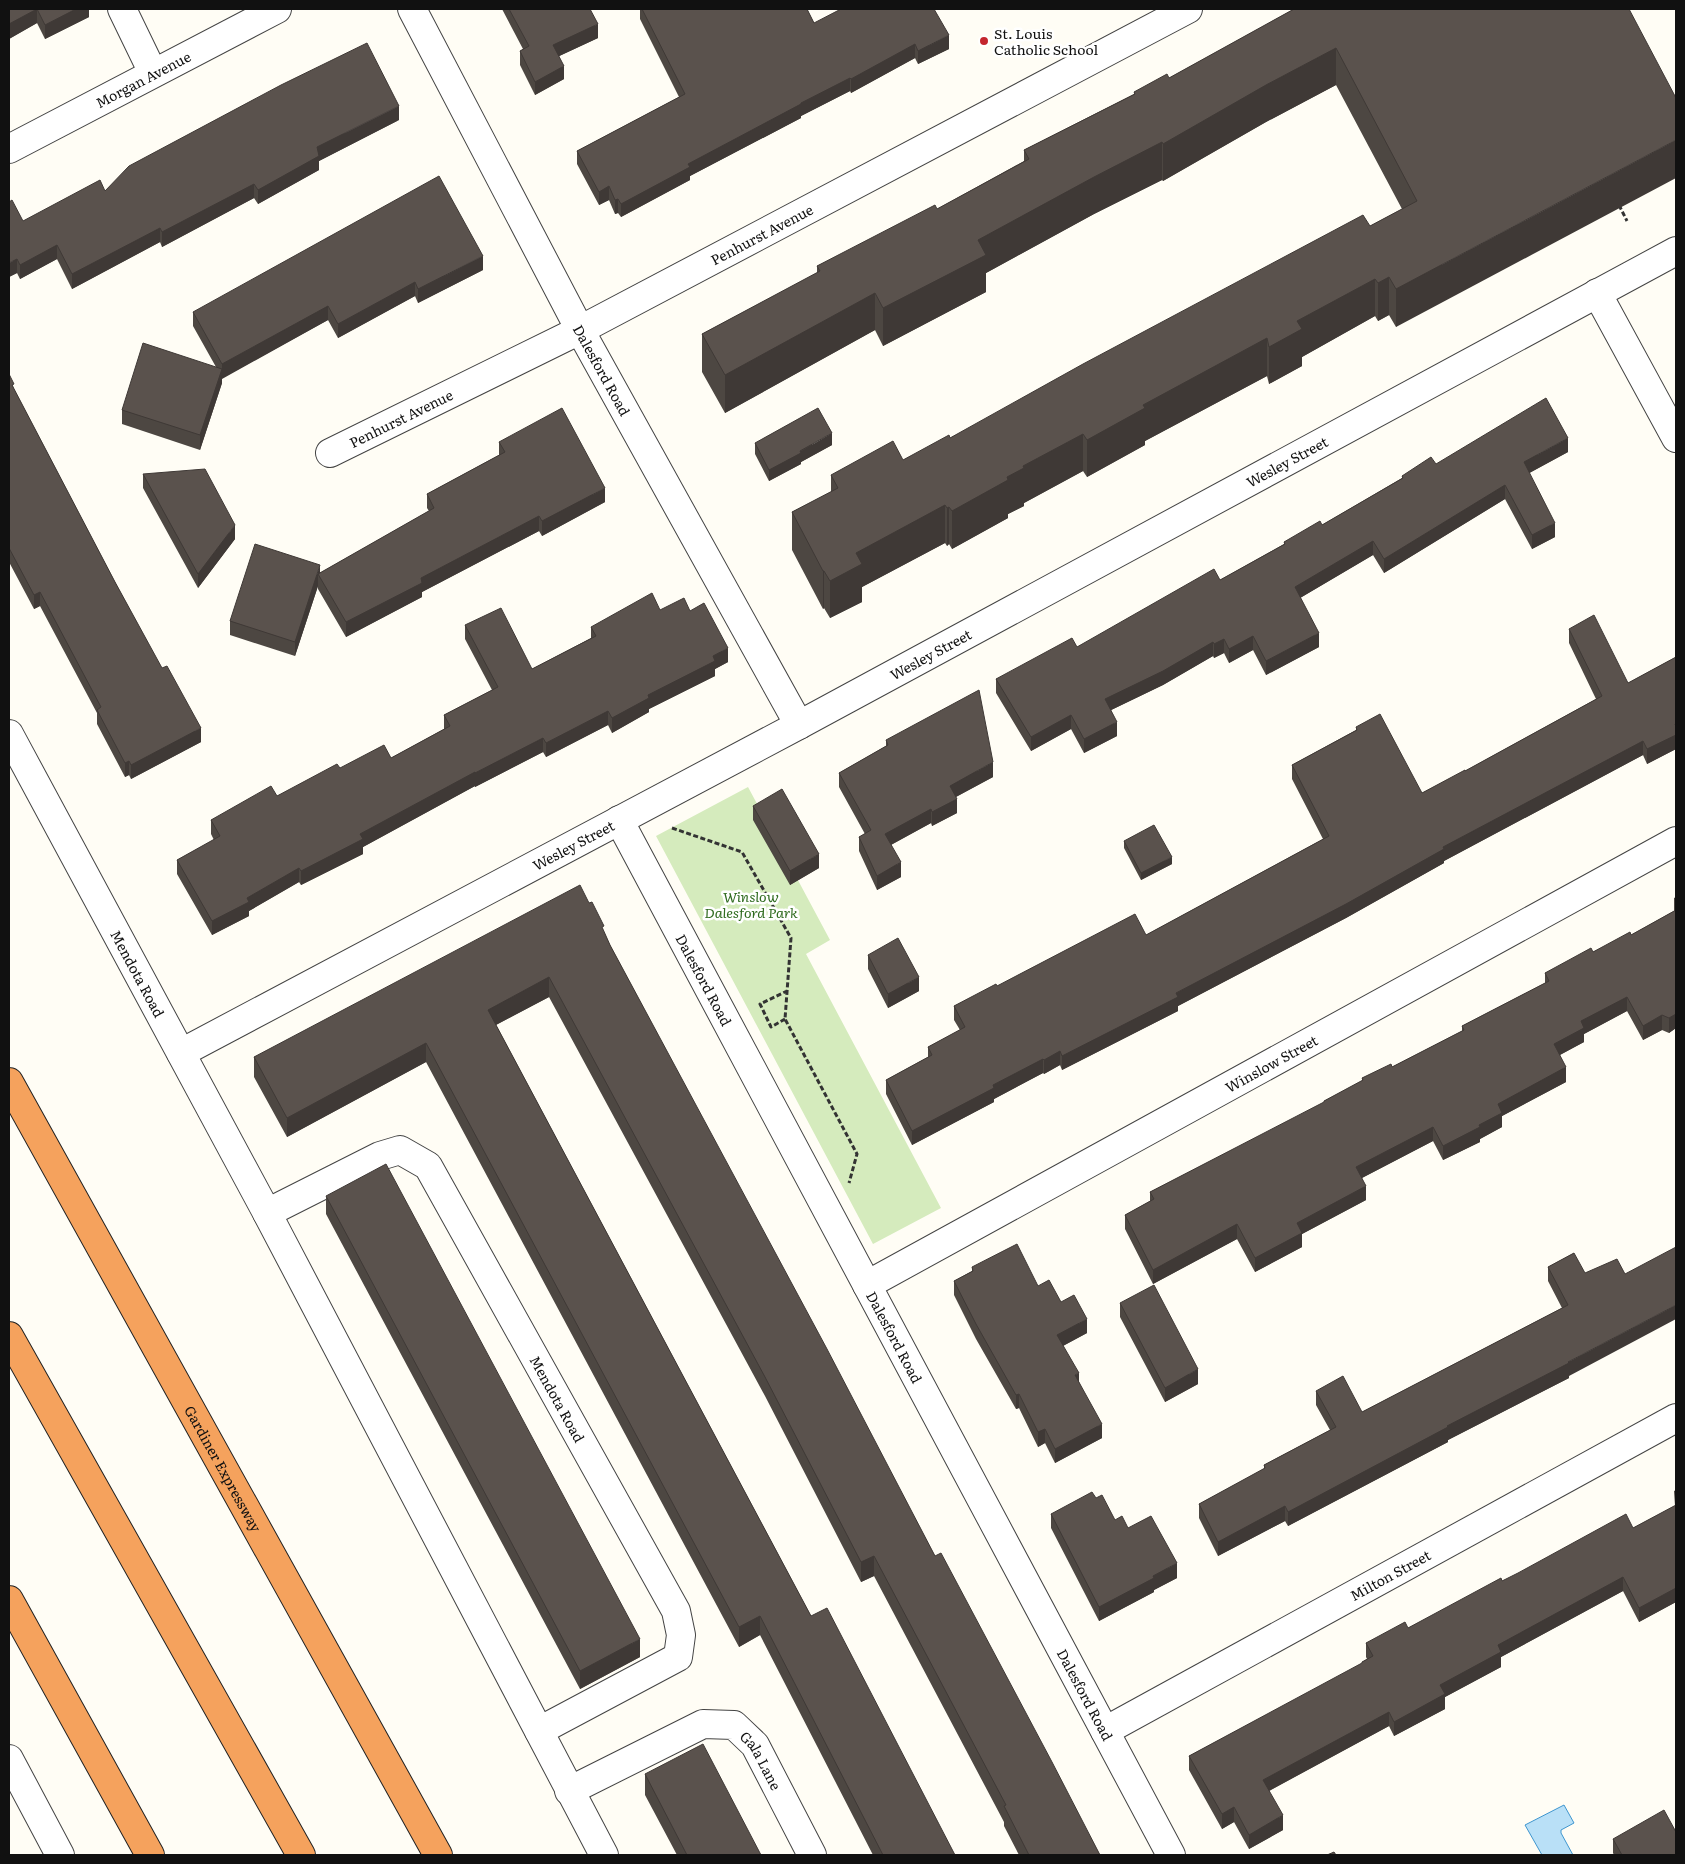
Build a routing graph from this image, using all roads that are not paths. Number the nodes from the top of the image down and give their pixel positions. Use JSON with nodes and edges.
{"nodes":[{"id":1,"x":122,"y":9,"type":"edge"},
{"id":2,"x":277,"y":9,"type":"edge"},
{"id":3,"x":412,"y":9,"type":"edge"},
{"id":4,"x":1188,"y":9,"type":"edge"},
{"id":5,"x":153,"y":73,"type":"junction"},
{"id":6,"x":9,"y":149,"type":"edge"},
{"id":7,"x":1676,"y":251,"type":"edge"},
{"id":8,"x":1597,"y":293,"type":"junction"},
{"id":9,"x":580,"y":330,"type":"junction"},
{"id":10,"x":1676,"y":438,"type":"edge"},
{"id":11,"x":330,"y":453,"type":"dead end"},
{"id":12,"x":799,"y":725,"type":"junction"},
{"id":13,"x":9,"y":734,"type":"edge"},
{"id":14,"x":625,"y":817,"type":"junction"},
{"id":15,"x":1676,"y":841,"type":"edge"},
{"id":16,"x":181,"y":1053,"type":"junction"},
{"id":17,"x":9,"y":1082,"type":"edge"},
{"id":18,"x":266,"y":1213,"type":"junction"},
{"id":19,"x":867,"y":1286,"type":"junction"},
{"id":20,"x":9,"y":1336,"type":"edge"},
{"id":21,"x":1676,"y":1418,"type":"edge"},
{"id":22,"x":9,"y":1600,"type":"edge"},
{"id":23,"x":539,"y":1731,"type":"junction"},
{"id":24,"x":1105,"y":1731,"type":"junction"},
{"id":25,"x":9,"y":1759,"type":"edge"},
{"id":26,"x":569,"y":1791,"type":"junction"},
{"id":27,"x":60,"y":1855,"type":"edge"},
{"id":28,"x":150,"y":1855,"type":"edge"},
{"id":29,"x":301,"y":1855,"type":"edge"},
{"id":30,"x":438,"y":1855,"type":"edge"},
{"id":31,"x":604,"y":1855,"type":"edge"},
{"id":32,"x":812,"y":1855,"type":"edge"},
{"id":33,"x":1171,"y":1855,"type":"edge"}],
"edges":[{"from":1,"to":5,"type":"street"},
{"from":2,"to":5,"type":"street","name":"Morgan Avenue"},
{"from":3,"to":9,"type":"street","name":"Dalesford Road"},
{"from":4,"to":9,"type":"street","name":"Penhurst Avenue"},
{"from":5,"to":6,"type":"street","name":"Morgan Avenue"},
{"from":7,"to":8,"type":"street","name":"Wesley Street"},
{"from":8,"to":10,"type":"street"},
{"from":8,"to":12,"type":"street","name":"Wesley Street"},
{"from":9,"to":11,"type":"street","name":"Penhurst Avenue"},
{"from":9,"to":12,"type":"street","name":"Dalesford Road"},
{"from":12,"to":14,"type":"street","name":"Wesley Street"},
{"from":13,"to":16,"type":"street","name":"Mendota Road"},
{"from":14,"to":16,"type":"street","name":"Wesley Street"},
{"from":14,"to":19,"type":"street","name":"Dalesford Road"},
{"from":15,"to":19,"type":"street","name":"Winslow Street"},
{"from":16,"to":18,"type":"street","name":"Mendota Road"},
{"from":17,"to":30,"type":"highway","name":"Gardiner Expressway"},
{"from":18,"to":23,"type":"street","name":"Mendota Road"},
{"from":18,"to":23,"type":"street","name":"Mendota Road"},
{"from":19,"to":24,"type":"street","name":"Dalesford Road"},
{"from":20,"to":29,"type":"highway"},
{"from":21,"to":24,"type":"street","name":"Milton Street"},
{"from":22,"to":28,"type":"highway"},
{"from":23,"to":26,"type":"street","name":"Mendota Road"},
{"from":24,"to":33,"type":"street","name":"Dalesford Road"},
{"from":25,"to":27,"type":"street"},
{"from":26,"to":31,"type":"street","name":"Mendota Road"},
{"from":26,"to":32,"type":"street","name":"Gala Lane"}]}
